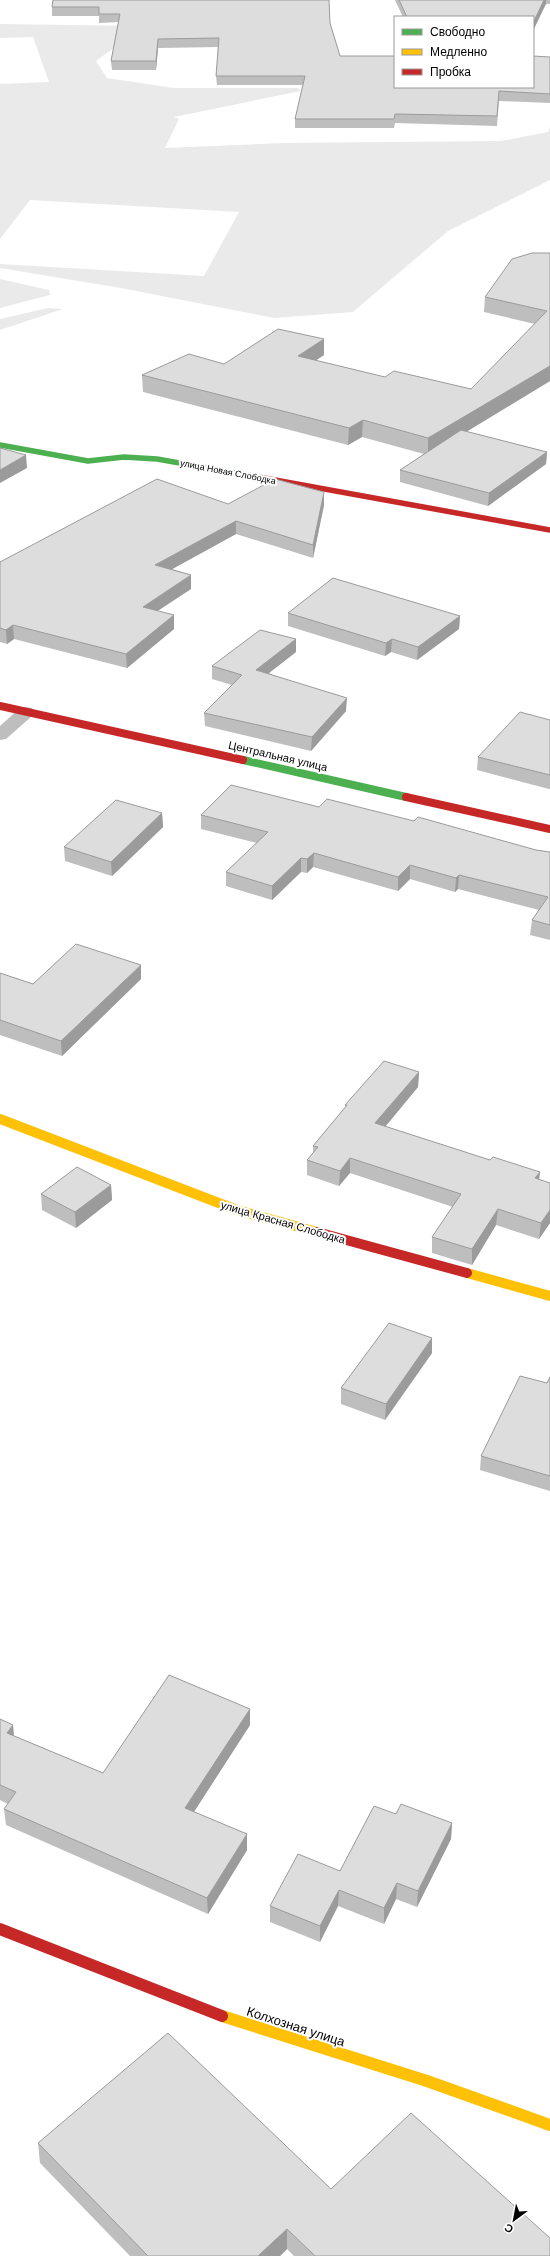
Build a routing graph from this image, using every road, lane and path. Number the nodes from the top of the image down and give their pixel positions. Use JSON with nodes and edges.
{"nodes":[{"id":1,"x":0,"y":445,"type":"edge"},
{"id":2,"x":550,"y":530,"type":"edge"},
{"id":3,"x":0,"y":706,"type":"edge"},
{"id":4,"x":26,"y":712,"type":"junction"},
{"id":5,"x":0,"y":735,"type":"edge"},
{"id":6,"x":550,"y":829,"type":"edge"},
{"id":7,"x":0,"y":1119,"type":"edge"},
{"id":8,"x":550,"y":1296,"type":"edge"},
{"id":9,"x":0,"y":1929,"type":"edge"},
{"id":10,"x":550,"y":2125,"type":"edge"}],
"edges":[{"from":1,"to":2,"type":"street","name":"улица Новая Слободка"},
{"from":3,"to":4,"type":"street","name":"Центральная улица"},
{"from":4,"to":5,"type":"street"},
{"from":4,"to":6,"type":"street","name":"Центральная улица"},
{"from":7,"to":8,"type":"street","name":"улица Красная Слободка"},
{"from":9,"to":10,"type":"street","name":"Колхозная улица"}]}
